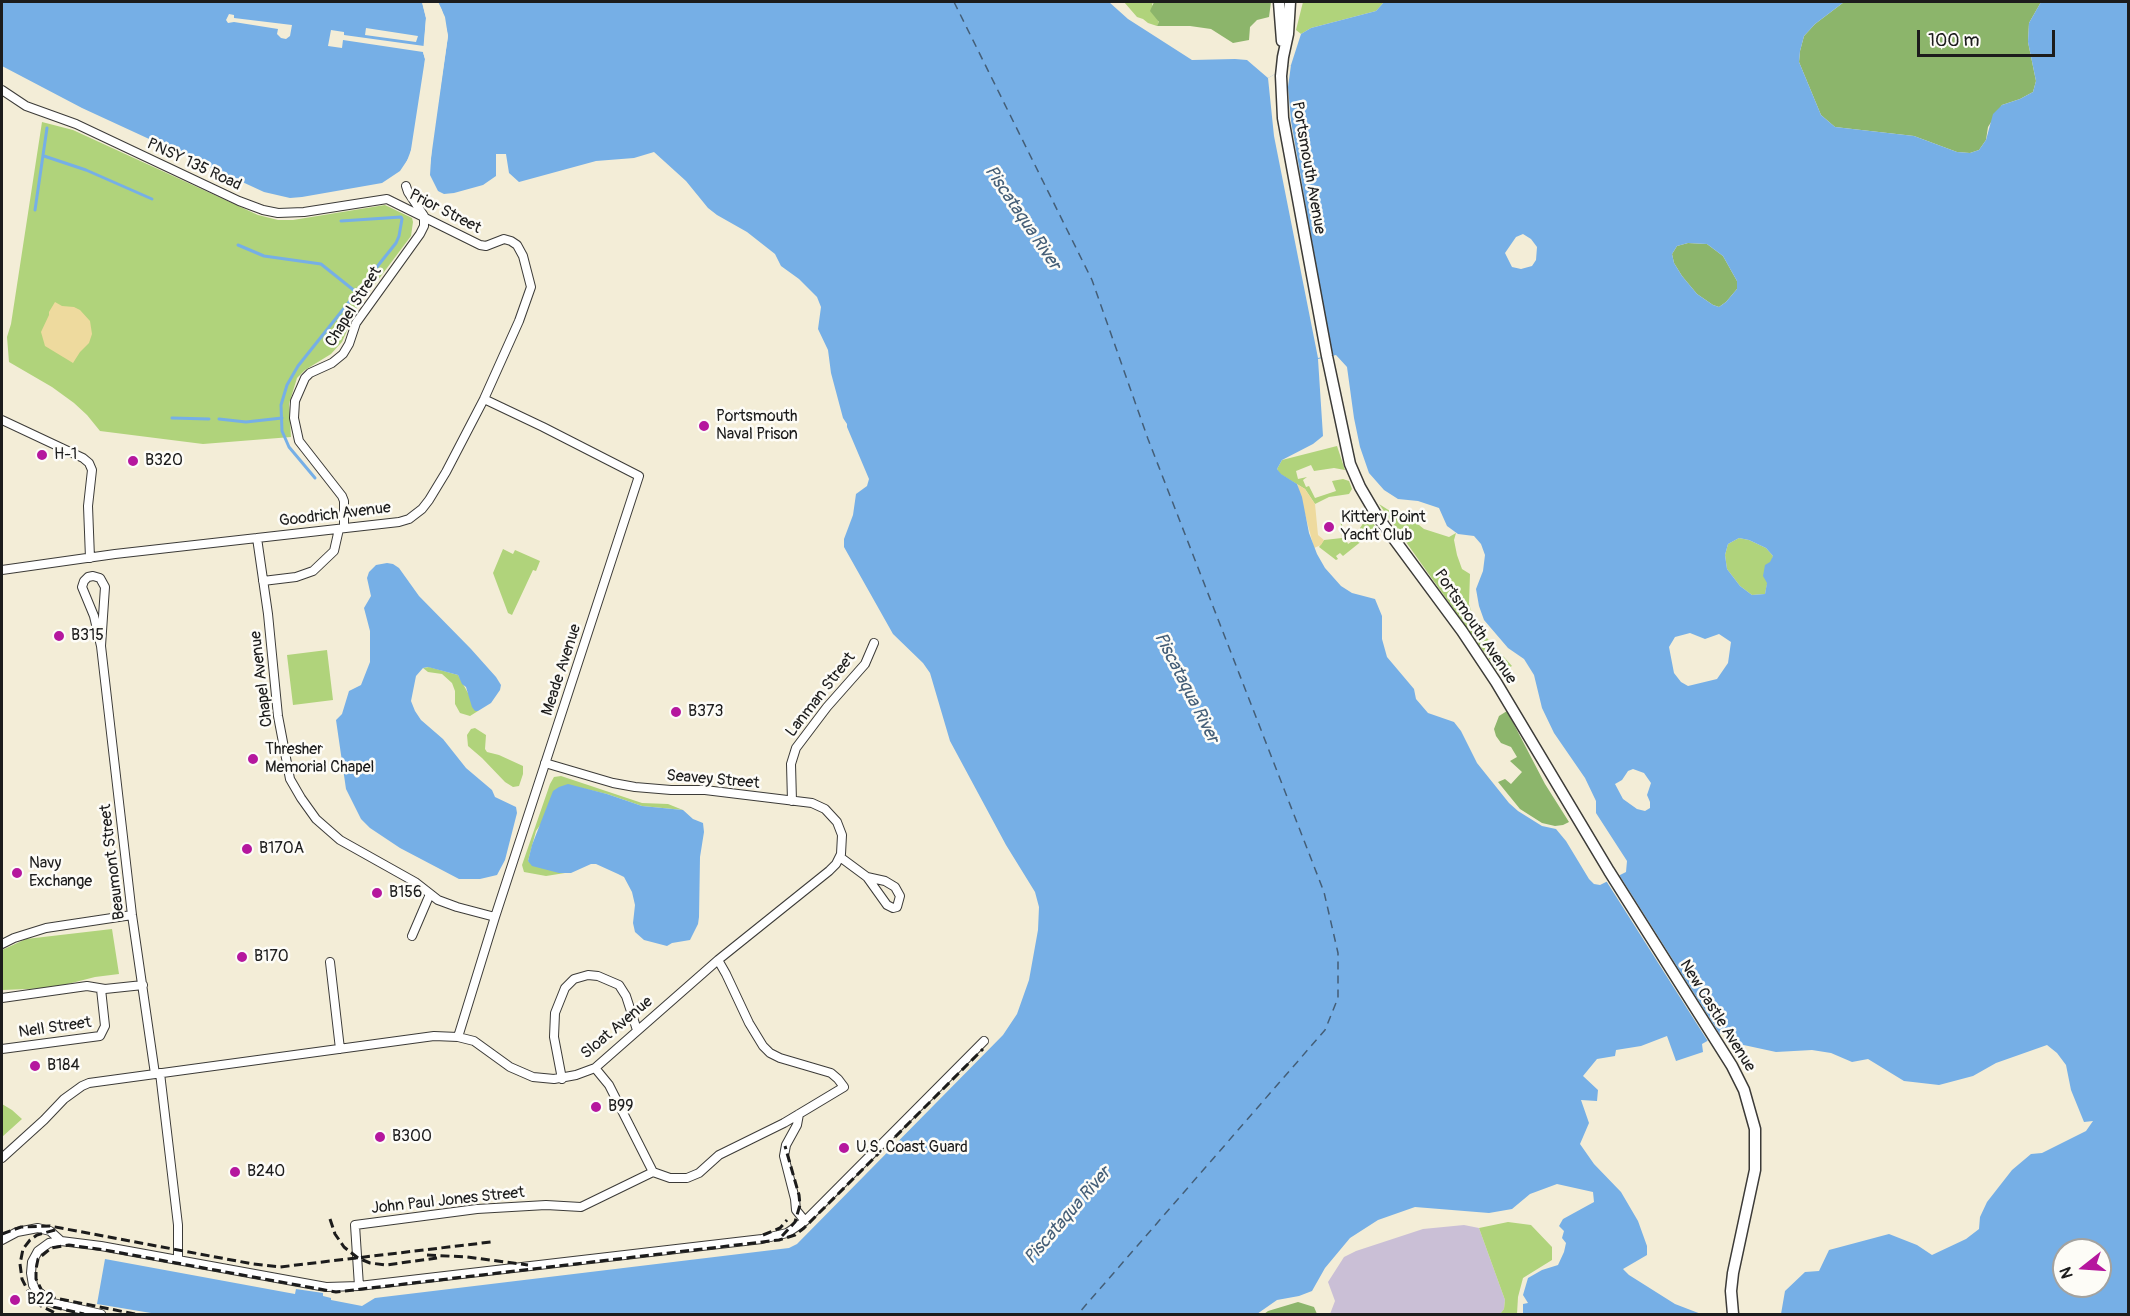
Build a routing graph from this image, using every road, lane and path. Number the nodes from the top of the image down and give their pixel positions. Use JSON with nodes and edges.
{"nodes":[{"id":1,"x":1279,"y":2,"type":"edge"},
{"id":2,"x":1290,"y":2,"type":"edge"},
{"id":3,"x":1282,"y":57,"type":"junction"},
{"id":4,"x":2,"y":90,"type":"edge"},
{"id":5,"x":406,"y":186,"type":"dead end"},
{"id":6,"x":387,"y":199,"type":"joint"},
{"id":7,"x":424,"y":216,"type":"junction"},
{"id":8,"x":531,"y":287,"type":"joint"},
{"id":9,"x":484,"y":399,"type":"junction"},
{"id":10,"x":2,"y":420,"type":"edge"},
{"id":11,"x":341,"y":528,"type":"junction"},
{"id":12,"x":257,"y":538,"type":"junction"},
{"id":13,"x":90,"y":558,"type":"junction"},
{"id":14,"x":2,"y":570,"type":"edge"},
{"id":15,"x":263,"y":581,"type":"junction"},
{"id":16,"x":874,"y":643,"type":"dead end"},
{"id":17,"x":101,"y":646,"type":"junction"},
{"id":18,"x":545,"y":764,"type":"junction"},
{"id":19,"x":792,"y":801,"type":"junction"},
{"id":20,"x":840,"y":857,"type":"junction"},
{"id":21,"x":867,"y":876,"type":"junction"},
{"id":22,"x":430,"y":894,"type":"junction"},
{"id":23,"x":132,"y":915,"type":"junction"},
{"id":24,"x":495,"y":917,"type":"junction"},
{"id":25,"x":412,"y":936,"type":"dead end"},
{"id":26,"x":2,"y":945,"type":"edge"},
{"id":27,"x":1656,"y":947,"type":"joint"},
{"id":28,"x":718,"y":960,"type":"junction"},
{"id":29,"x":330,"y":962,"type":"dead end"},
{"id":30,"x":143,"y":986,"type":"junction"},
{"id":31,"x":101,"y":989,"type":"junction"},
{"id":32,"x":2,"y":998,"type":"edge"},
{"id":33,"x":638,"y":1030,"type":"junction"},
{"id":34,"x":458,"y":1038,"type":"junction"},
{"id":35,"x":984,"y":1041,"type":"dead end"},
{"id":36,"x":2,"y":1049,"type":"edge"},
{"id":37,"x":340,"y":1049,"type":"junction"},
{"id":38,"x":595,"y":1068,"type":"junction"},
{"id":39,"x":158,"y":1074,"type":"junction"},
{"id":40,"x":562,"y":1078,"type":"junction"},
{"id":41,"x":799,"y":1114,"type":"junction"},
{"id":42,"x":2,"y":1158,"type":"edge"},
{"id":43,"x":652,"y":1172,"type":"junction"},
{"id":44,"x":805,"y":1221,"type":"junction"},
{"id":45,"x":2,"y":1240,"type":"edge"},
{"id":46,"x":61,"y":1241,"type":"junction"},
{"id":47,"x":178,"y":1259,"type":"junction"},
{"id":48,"x":359,"y":1286,"type":"junction"},
{"id":49,"x":101,"y":1314,"type":"edge"},
{"id":50,"x":1733,"y":1314,"type":"edge"}],
"edges":[{"from":1,"to":3,"type":"main road","name":"Portsmouth Avenue"},
{"from":2,"to":3,"type":"main road","name":"Portsmouth Avenue"},
{"from":3,"to":27,"type":"main road","name":"Portsmouth Avenue"},
{"from":4,"to":6,"type":"street","name":"PNSY 135 Road"},
{"from":5,"to":7,"type":"street"},
{"from":6,"to":7,"type":"street","name":"Prior Street"},
{"from":7,"to":8,"type":"street","name":"Prior Street"},
{"from":7,"to":11,"type":"street","name":"Chapel Street"},
{"from":8,"to":9,"type":"street","name":"Goodrich Avenue"},
{"from":9,"to":11,"type":"street","name":"Goodrich Avenue"},
{"from":9,"to":18,"type":"street","name":"Meade Avenue"},
{"from":10,"to":13,"type":"street"},
{"from":11,"to":12,"type":"street","name":"Goodrich Avenue"},
{"from":11,"to":15,"type":"street"},
{"from":12,"to":13,"type":"street","name":"Goodrich Avenue"},
{"from":12,"to":15,"type":"street","name":"Chapel Avenue"},
{"from":13,"to":14,"type":"street","name":"Goodrich Avenue"},
{"from":15,"to":22,"type":"street","name":"Chapel Avenue"},
{"from":16,"to":19,"type":"street","name":"Lanman Street"},
{"from":17,"to":17,"type":"street","name":"Beaumont Street"},
{"from":17,"to":23,"type":"street","name":"Beaumont Street"},
{"from":18,"to":19,"type":"street","name":"Seavey Street"},
{"from":18,"to":24,"type":"street","name":"Meade Avenue"},
{"from":19,"to":20,"type":"street","name":"Seavey Street"},
{"from":20,"to":21,"type":"street"},
{"from":20,"to":28,"type":"street","name":"Sloat Avenue"},
{"from":21,"to":21,"type":"street"},
{"from":22,"to":24,"type":"street","name":"Chapel Avenue"},
{"from":22,"to":25,"type":"street"},
{"from":23,"to":26,"type":"street"},
{"from":23,"to":30,"type":"street","name":"Beaumont Street"},
{"from":24,"to":34,"type":"street","name":"Meade Avenue"},
{"from":27,"to":50,"type":"main road","name":"New Castle Avenue"},
{"from":28,"to":33,"type":"street","name":"Sloat Avenue"},
{"from":28,"to":41,"type":"street"},
{"from":29,"to":37,"type":"street"},
{"from":30,"to":31,"type":"street"},
{"from":30,"to":39,"type":"street","name":"Beaumont Street"},
{"from":31,"to":32,"type":"street"},
{"from":31,"to":36,"type":"street","name":"Nell Street"},
{"from":33,"to":38,"type":"street","name":"Sloat Avenue"},
{"from":33,"to":40,"type":"street"},
{"from":34,"to":37,"type":"street","name":"Sloat Avenue"},
{"from":34,"to":40,"type":"street","name":"Sloat Avenue"},
{"from":35,"to":44,"type":"street"},
{"from":37,"to":39,"type":"street","name":"Sloat Avenue"},
{"from":38,"to":40,"type":"street","name":"Sloat Avenue"},
{"from":38,"to":43,"type":"street"},
{"from":39,"to":42,"type":"street","name":"Sloat Avenue"},
{"from":39,"to":47,"type":"street","name":"Beaumont Street"},
{"from":41,"to":43,"type":"street"},
{"from":41,"to":44,"type":"street"},
{"from":43,"to":48,"type":"street","name":"John Paul Jones Street"},
{"from":44,"to":48,"type":"street"},
{"from":45,"to":46,"type":"street"},
{"from":46,"to":47,"type":"street"},
{"from":46,"to":49,"type":"street"},
{"from":47,"to":48,"type":"street"}]}
